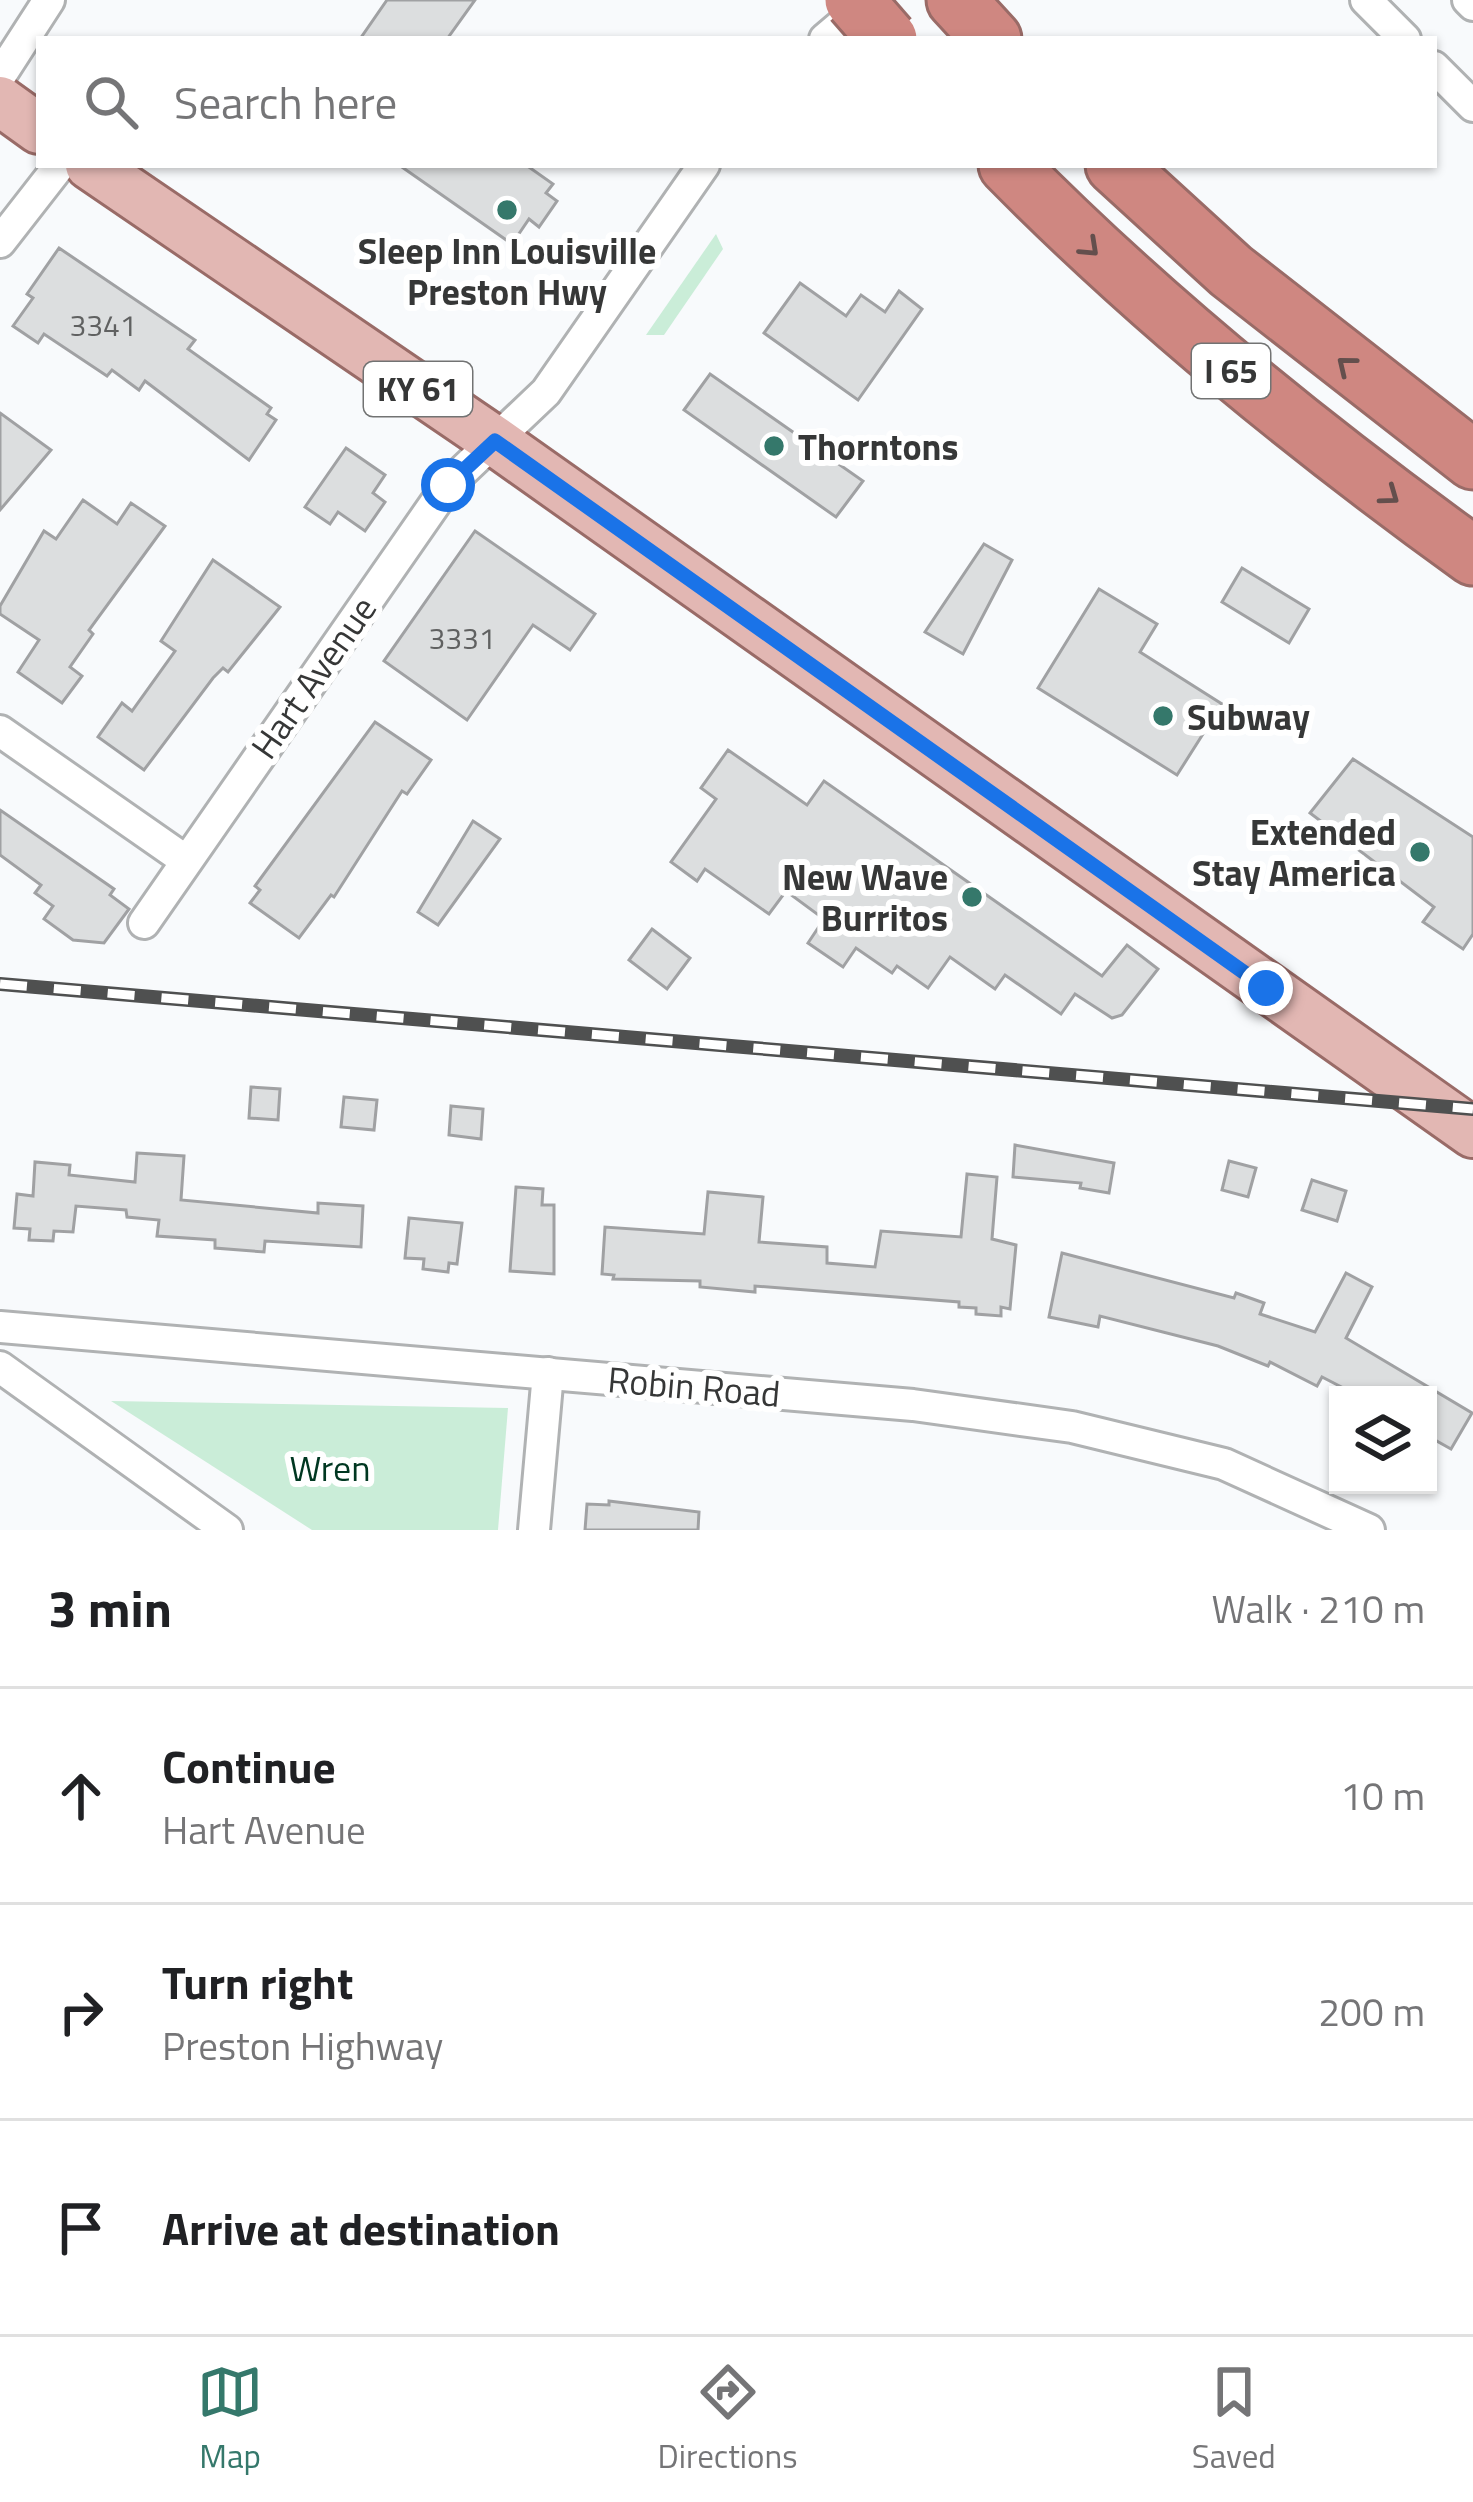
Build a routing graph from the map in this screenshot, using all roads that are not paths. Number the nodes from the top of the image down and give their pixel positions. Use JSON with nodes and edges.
{"nodes":[{"id":1,"x":49,"y":0,"type":"edge"},
{"id":2,"x":854,"y":0,"type":"edge"},
{"id":3,"x":872,"y":0,"type":"edge"},
{"id":4,"x":956,"y":0,"type":"edge"},
{"id":5,"x":1366,"y":0,"type":"edge"},
{"id":6,"x":829,"y":36,"type":"edge"},
{"id":7,"x":885,"y":36,"type":"edge"},
{"id":8,"x":989,"y":36,"type":"edge"},
{"id":9,"x":1403,"y":36,"type":"edge"},
{"id":10,"x":1437,"y":70,"type":"edge"},
{"id":11,"x":0,"y":76,"type":"edge"},
{"id":12,"x":0,"y":101,"type":"edge"},
{"id":13,"x":1473,"y":106,"type":"edge"},
{"id":14,"x":36,"y":127,"type":"edge"},
{"id":15,"x":58,"y":168,"type":"edge"},
{"id":16,"x":94,"y":168,"type":"edge"},
{"id":17,"x":702,"y":168,"type":"edge"},
{"id":18,"x":1010,"y":168,"type":"edge"},
{"id":19,"x":1118,"y":168,"type":"edge"},
{"id":20,"x":0,"y":242,"type":"edge"},
{"id":21,"x":495,"y":441,"type":"junction"},
{"id":22,"x":1473,"y":460,"type":"edge"},
{"id":23,"x":1473,"y":556,"type":"edge"},
{"id":24,"x":0,"y":731,"type":"edge"},
{"id":25,"x":185,"y":860,"type":"junction"},
{"id":26,"x":144,"y":923,"type":"dead end"},
{"id":27,"x":1473,"y":1133,"type":"edge"},
{"id":28,"x":0,"y":1328,"type":"edge"},
{"id":29,"x":0,"y":1367,"type":"edge"},
{"id":30,"x":548,"y":1373,"type":"junction"},
{"id":31,"x":226,"y":1530,"type":"edge"},
{"id":32,"x":534,"y":1530,"type":"edge"},
{"id":33,"x":1369,"y":1530,"type":"edge"}],
"edges":[{"from":1,"to":11,"type":"street"},
{"from":2,"to":7,"type":"highway","bridge":true},
{"from":3,"to":6,"type":"street"},
{"from":4,"to":8,"type":"highway"},
{"from":5,"to":9,"type":"street"},
{"from":10,"to":13,"type":"street"},
{"from":12,"to":14,"type":"main road"},
{"from":15,"to":20,"type":"street"},
{"from":16,"to":21,"type":"main road","number":"KY 61"},
{"from":17,"to":21,"type":"street","name":"Hart Avenue"},
{"from":18,"to":23,"type":"highway","number":"I 65","one_way":true},
{"from":22,"to":19,"type":"highway","number":"I 65","one_way":true},
{"from":21,"to":25,"type":"street","name":"Hart Avenue"},
{"from":21,"to":27,"type":"main road","number":"KY 61"},
{"from":24,"to":25,"type":"street"},
{"from":25,"to":26,"type":"street","name":"Hart Avenue"},
{"from":28,"to":30,"type":"street","name":"Robin Road"},
{"from":29,"to":31,"type":"street"},
{"from":30,"to":32,"type":"street"},
{"from":30,"to":33,"type":"street","name":"Robin Road"}]}
